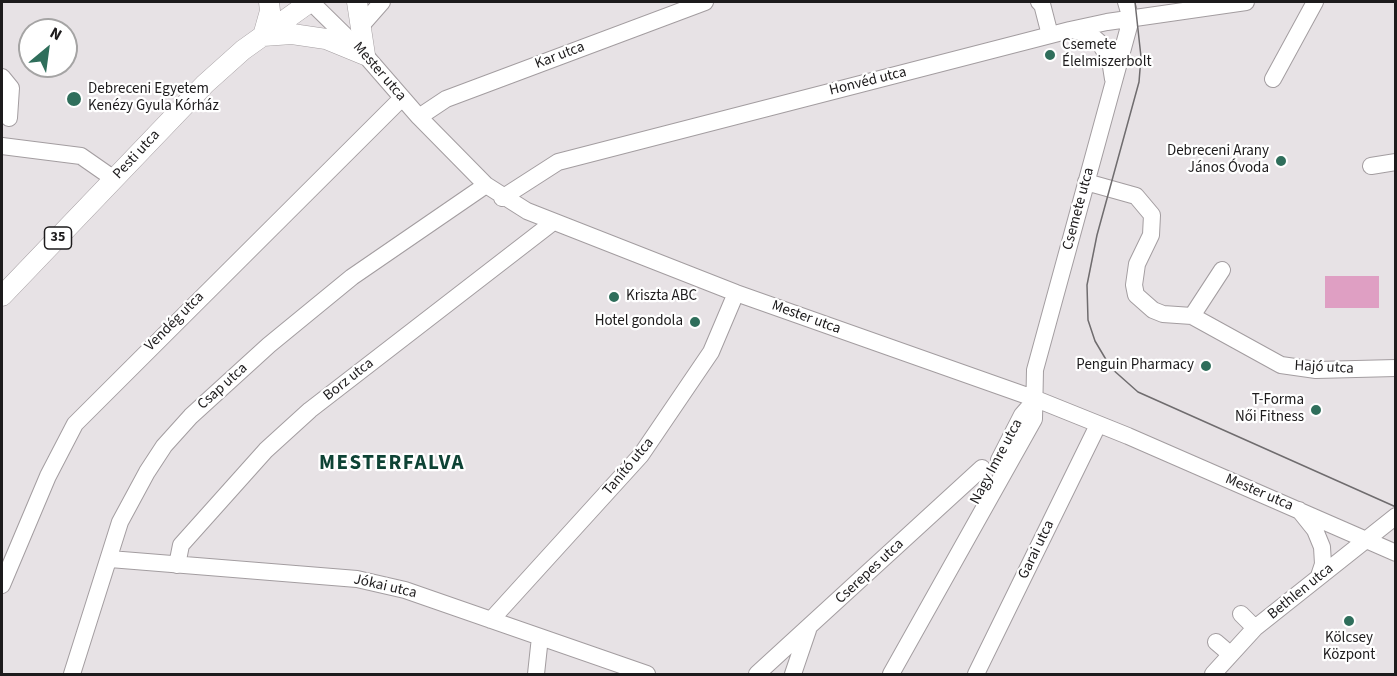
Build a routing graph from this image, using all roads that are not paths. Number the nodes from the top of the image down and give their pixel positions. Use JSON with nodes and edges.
{"nodes":[{"id":1,"x":269,"y":2,"type":"edge"},
{"id":2,"x":310,"y":2,"type":"edge"},
{"id":3,"x":357,"y":2,"type":"edge"},
{"id":4,"x":382,"y":2,"type":"edge"},
{"id":5,"x":705,"y":2,"type":"edge"},
{"id":6,"x":1039,"y":2,"type":"edge"},
{"id":7,"x":1126,"y":2,"type":"edge"},
{"id":8,"x":1146,"y":2,"type":"edge"},
{"id":9,"x":1178,"y":2,"type":"edge"},
{"id":10,"x":1246,"y":2,"type":"edge"},
{"id":11,"x":1316,"y":2,"type":"edge"},
{"id":12,"x":1199,"y":9,"type":"junction"},
{"id":13,"x":1131,"y":19,"type":"junction"},
{"id":14,"x":360,"y":27,"type":"junction"},
{"id":15,"x":1070,"y":30,"type":"junction"},
{"id":16,"x":1050,"y":35,"type":"junction"},
{"id":17,"x":263,"y":36,"type":"junction"},
{"id":18,"x":365,"y":55,"type":"junction"},
{"id":19,"x":2,"y":76,"type":"edge"},
{"id":20,"x":1273,"y":79,"type":"dead end"},
{"id":21,"x":1114,"y":82,"type":"junction"},
{"id":22,"x":402,"y":98,"type":"junction"},
{"id":23,"x":419,"y":117,"type":"junction"},
{"id":24,"x":9,"y":118,"type":"dead end"},
{"id":25,"x":2,"y":146,"type":"edge"},
{"id":26,"x":1395,"y":162,"type":"edge"},
{"id":27,"x":1371,"y":166,"type":"dead end"},
{"id":28,"x":114,"y":179,"type":"junction"},
{"id":29,"x":1086,"y":182,"type":"junction"},
{"id":30,"x":486,"y":185,"type":"junction"},
{"id":31,"x":502,"y":198,"type":"junction"},
{"id":32,"x":552,"y":223,"type":"junction"},
{"id":33,"x":1222,"y":270,"type":"dead end"},
{"id":34,"x":736,"y":293,"type":"junction"},
{"id":35,"x":2,"y":296,"type":"edge"},
{"id":36,"x":1192,"y":316,"type":"junction"},
{"id":37,"x":1395,"y":368,"type":"edge"},
{"id":38,"x":1036,"y":399,"type":"junction"},
{"id":39,"x":1098,"y":425,"type":"junction"},
{"id":40,"x":982,"y":468,"type":"dead end"},
{"id":41,"x":1298,"y":509,"type":"junction"},
{"id":42,"x":1395,"y":516,"type":"edge"},
{"id":43,"x":1365,"y":540,"type":"junction"},
{"id":44,"x":1395,"y":553,"type":"edge"},
{"id":45,"x":110,"y":559,"type":"junction"},
{"id":46,"x":177,"y":566,"type":"junction"},
{"id":47,"x":1319,"y":576,"type":"junction"},
{"id":48,"x":2,"y":585,"type":"edge"},
{"id":49,"x":1241,"y":614,"type":"dead end"},
{"id":50,"x":491,"y":620,"type":"junction"},
{"id":51,"x":1256,"y":628,"type":"junction"},
{"id":52,"x":808,"y":630,"type":"junction"},
{"id":53,"x":540,"y":637,"type":"junction"},
{"id":54,"x":1216,"y":642,"type":"dead end"},
{"id":55,"x":1230,"y":654,"type":"junction"},
{"id":56,"x":72,"y":675,"type":"edge"},
{"id":57,"x":536,"y":675,"type":"edge"},
{"id":58,"x":647,"y":675,"type":"edge"},
{"id":59,"x":757,"y":675,"type":"edge"},
{"id":60,"x":793,"y":675,"type":"edge"},
{"id":61,"x":878,"y":675,"type":"edge"},
{"id":62,"x":891,"y":675,"type":"edge"},
{"id":63,"x":976,"y":675,"type":"edge"},
{"id":64,"x":1213,"y":675,"type":"edge"}],
"edges":[{"from":1,"to":17,"type":"main road"},
{"from":2,"to":17,"type":"main road","name":"Pesti utca","number":"35"},
{"from":2,"to":18,"type":"street","name":"Mester utca"},
{"from":3,"to":14,"type":"main road"},
{"from":4,"to":14,"type":"street"},
{"from":5,"to":23,"type":"street","name":"Kar utca"},
{"from":6,"to":16,"type":"street"},
{"from":7,"to":13,"type":"street"},
{"from":8,"to":13,"type":"street"},
{"from":9,"to":12,"type":"street"},
{"from":10,"to":12,"type":"street","name":"Honvéd utca"},
{"from":11,"to":20,"type":"street"},
{"from":12,"to":13,"type":"street","name":"Honvéd utca"},
{"from":13,"to":15,"type":"street","name":"Honvéd utca"},
{"from":13,"to":21,"type":"street","name":"Csemete utca"},
{"from":14,"to":18,"type":"main road"},
{"from":15,"to":16,"type":"street","name":"Honvéd utca"},
{"from":15,"to":21,"type":"street"},
{"from":16,"to":31,"type":"street","name":"Honvéd utca"},
{"from":17,"to":18,"type":"main road"},
{"from":17,"to":28,"type":"main road","name":"Pesti utca","number":"35"},
{"from":18,"to":22,"type":"street","name":"Mester utca"},
{"from":19,"to":24,"type":"street"},
{"from":21,"to":29,"type":"street","name":"Csemete utca"},
{"from":22,"to":23,"type":"street","name":"Mester utca"},
{"from":22,"to":48,"type":"street","name":"Vendég utca"},
{"from":23,"to":30,"type":"street","name":"Mester utca"},
{"from":25,"to":28,"type":"street"},
{"from":26,"to":27,"type":"street"},
{"from":28,"to":35,"type":"main road","name":"Pesti utca","number":"35"},
{"from":29,"to":36,"type":"street","name":"Hajó utca"},
{"from":29,"to":38,"type":"street","name":"Csemete utca"},
{"from":30,"to":31,"type":"street","name":"Mester utca"},
{"from":30,"to":45,"type":"street","name":"Csap utca"},
{"from":31,"to":32,"type":"street","name":"Mester utca"},
{"from":32,"to":34,"type":"street","name":"Mester utca"},
{"from":32,"to":46,"type":"street","name":"Borz utca"},
{"from":33,"to":36,"type":"street"},
{"from":34,"to":38,"type":"street","name":"Mester utca"},
{"from":34,"to":50,"type":"street","name":"Tanító utca"},
{"from":36,"to":37,"type":"street","name":"Hajó utca"},
{"from":38,"to":39,"type":"street","name":"Mester utca"},
{"from":38,"to":61,"type":"street","name":"Nagy Imre utca"},
{"from":38,"to":62,"type":"street","name":"Nagy Imre utca"},
{"from":39,"to":41,"type":"street","name":"Mester utca"},
{"from":39,"to":63,"type":"street","name":"Garai utca"},
{"from":40,"to":52,"type":"street","name":"Cserepes utca"},
{"from":41,"to":43,"type":"street","name":"Mester utca"},
{"from":41,"to":47,"type":"street"},
{"from":42,"to":43,"type":"street","name":"Bethlen utca"},
{"from":43,"to":44,"type":"street","name":"Mester utca"},
{"from":43,"to":47,"type":"street","name":"Bethlen utca"},
{"from":45,"to":46,"type":"street","name":"Jókai utca"},
{"from":45,"to":56,"type":"street","name":"Csap utca"},
{"from":46,"to":50,"type":"street","name":"Jókai utca"},
{"from":47,"to":51,"type":"street","name":"Bethlen utca"},
{"from":49,"to":51,"type":"street"},
{"from":50,"to":53,"type":"street","name":"Jókai utca"},
{"from":51,"to":55,"type":"street","name":"Bethlen utca"},
{"from":52,"to":59,"type":"street","name":"Cserepes utca"},
{"from":52,"to":60,"type":"street"},
{"from":53,"to":57,"type":"street"},
{"from":53,"to":58,"type":"street","name":"Jókai utca"},
{"from":54,"to":55,"type":"street"},
{"from":55,"to":64,"type":"street","name":"Bethlen utca"}]}
